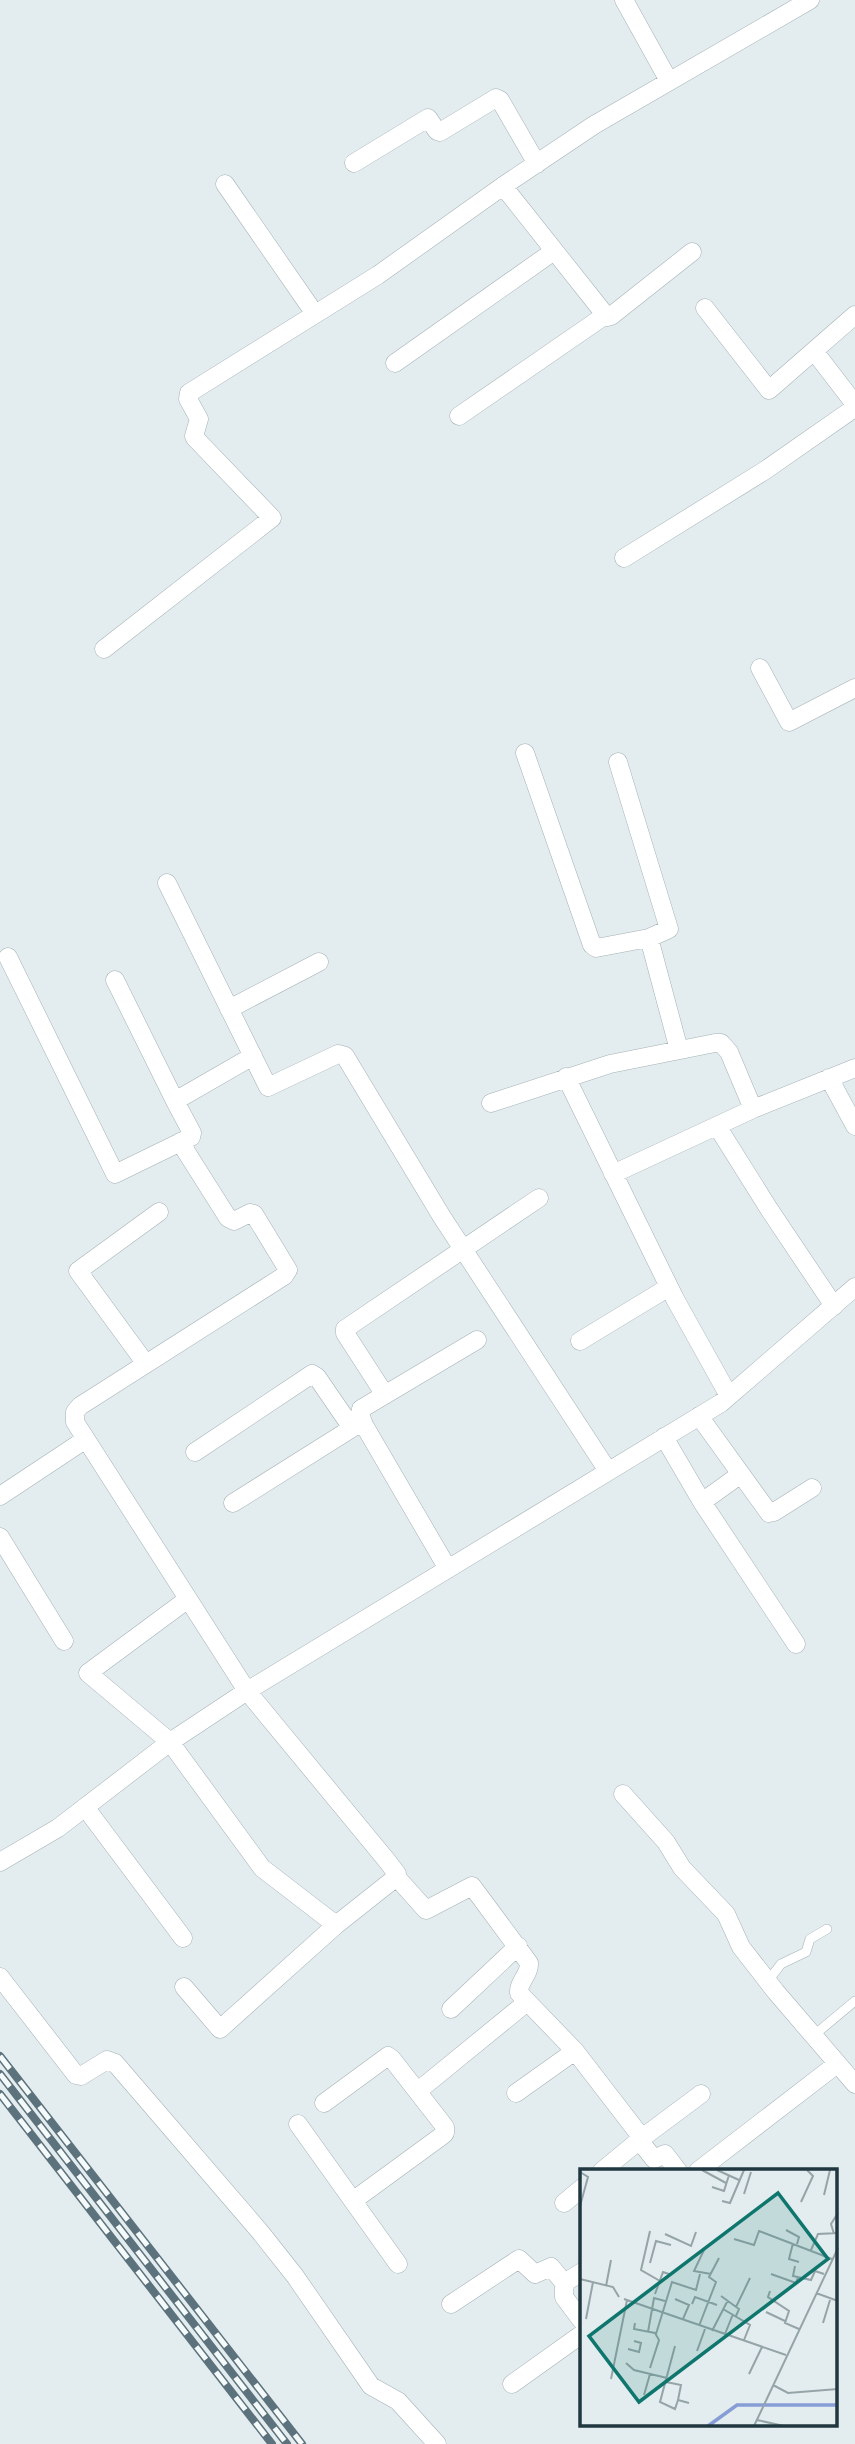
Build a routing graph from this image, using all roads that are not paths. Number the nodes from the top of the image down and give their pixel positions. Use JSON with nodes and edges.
{"nodes":[{"id":1,"x":624,"y":0,"type":"edge"},
{"id":2,"x":797,"y":3,"type":"edge"},
{"id":3,"x":669,"y":80,"type":"junction"},
{"id":4,"x":354,"y":163,"type":"dead end"},
{"id":5,"x":537,"y":163,"type":"junction"},
{"id":6,"x":225,"y":184,"type":"dead end"},
{"id":7,"x":503,"y":186,"type":"junction"},
{"id":8,"x":554,"y":251,"type":"junction"},
{"id":9,"x":692,"y":252,"type":"dead end"},
{"id":10,"x":705,"y":308,"type":"dead end"},
{"id":11,"x":315,"y":314,"type":"junction"},
{"id":12,"x":604,"y":316,"type":"junction"},
{"id":13,"x":855,"y":316,"type":"edge"},
{"id":14,"x":814,"y":351,"type":"junction"},
{"id":15,"x":395,"y":363,"type":"dead end"},
{"id":16,"x":459,"y":416,"type":"dead end"},
{"id":17,"x":624,"y":558,"type":"dead end"},
{"id":18,"x":104,"y":649,"type":"dead end"},
{"id":19,"x":760,"y":668,"type":"dead end"},
{"id":20,"x":855,"y":688,"type":"edge"},
{"id":21,"x":525,"y":753,"type":"dead end"},
{"id":22,"x":618,"y":762,"type":"dead end"},
{"id":23,"x":167,"y":883,"type":"dead end"},
{"id":24,"x":649,"y":938,"type":"junction"},
{"id":25,"x":8,"y":957,"type":"dead end"},
{"id":26,"x":319,"y":962,"type":"dead end"},
{"id":27,"x":115,"y":980,"type":"dead end"},
{"id":28,"x":229,"y":1009,"type":"junction"},
{"id":29,"x":679,"y":1049,"type":"junction"},
{"id":30,"x":253,"y":1056,"type":"junction"},
{"id":31,"x":855,"y":1068,"type":"edge"},
{"id":32,"x":566,"y":1077,"type":"junction"},
{"id":33,"x":829,"y":1078,"type":"junction"},
{"id":34,"x":175,"y":1101,"type":"junction"},
{"id":35,"x":491,"y":1103,"type":"dead end"},
{"id":36,"x":752,"y":1109,"type":"junction"},
{"id":37,"x":717,"y":1126,"type":"junction"},
{"id":38,"x":855,"y":1126,"type":"edge"},
{"id":39,"x":180,"y":1142,"type":"junction"},
{"id":40,"x":613,"y":1174,"type":"junction"},
{"id":41,"x":539,"y":1198,"type":"dead end"},
{"id":42,"x":159,"y":1212,"type":"dead end"},
{"id":43,"x":462,"y":1248,"type":"junction"},
{"id":44,"x":669,"y":1287,"type":"junction"},
{"id":45,"x":855,"y":1287,"type":"edge"},
{"id":46,"x":834,"y":1306,"type":"junction"},
{"id":47,"x":477,"y":1339,"type":"dead end"},
{"id":48,"x":580,"y":1341,"type":"dead end"},
{"id":49,"x":146,"y":1364,"type":"junction"},
{"id":50,"x":385,"y":1395,"type":"junction"},
{"id":51,"x":729,"y":1396,"type":"junction"},
{"id":52,"x":699,"y":1416,"type":"junction"},
{"id":53,"x":358,"y":1426,"type":"junction"},
{"id":54,"x":664,"y":1437,"type":"junction"},
{"id":55,"x":86,"y":1439,"type":"junction"},
{"id":56,"x":195,"y":1452,"type":"dead end"},
{"id":57,"x":608,"y":1471,"type":"junction"},
{"id":58,"x":741,"y":1474,"type":"junction"},
{"id":59,"x":812,"y":1488,"type":"dead end"},
{"id":60,"x":0,"y":1496,"type":"edge"},
{"id":61,"x":702,"y":1502,"type":"junction"},
{"id":62,"x":233,"y":1503,"type":"dead end"},
{"id":63,"x":0,"y":1538,"type":"edge"},
{"id":64,"x":448,"y":1569,"type":"junction"},
{"id":65,"x":188,"y":1599,"type":"junction"},
{"id":66,"x":64,"y":1641,"type":"dead end"},
{"id":67,"x":796,"y":1644,"type":"dead end"},
{"id":68,"x":247,"y":1690,"type":"junction"},
{"id":69,"x":170,"y":1742,"type":"junction"},
{"id":70,"x":623,"y":1794,"type":"dead end"},
{"id":71,"x":85,"y":1807,"type":"junction"},
{"id":72,"x":0,"y":1862,"type":"edge"},
{"id":73,"x":397,"y":1879,"type":"junction"},
{"id":74,"x":337,"y":1925,"type":"junction"},
{"id":75,"x":827,"y":1928,"type":"dead end"},
{"id":76,"x":183,"y":1938,"type":"dead end"},
{"id":77,"x":518,"y":1946,"type":"junction"},
{"id":78,"x":0,"y":1978,"type":"edge"},
{"id":79,"x":768,"y":1981,"type":"junction"},
{"id":80,"x":184,"y":1987,"type":"dead end"},
{"id":81,"x":855,"y":2001,"type":"edge"},
{"id":82,"x":527,"y":2002,"type":"junction"},
{"id":83,"x":451,"y":2008,"type":"dead end"},
{"id":84,"x":813,"y":2036,"type":"junction"},
{"id":85,"x":575,"y":2051,"type":"junction"},
{"id":86,"x":837,"y":2064,"type":"junction"},
{"id":87,"x":855,"y":2084,"type":"edge"},
{"id":88,"x":418,"y":2091,"type":"junction"},
{"id":89,"x":516,"y":2093,"type":"dead end"},
{"id":90,"x":701,"y":2094,"type":"dead end"},
{"id":91,"x":324,"y":2103,"type":"dead end"},
{"id":92,"x":298,"y":2124,"type":"dead end"},
{"id":93,"x":640,"y":2139,"type":"junction"},
{"id":94,"x":604,"y":2169,"type":"edge"},
{"id":95,"x":676,"y":2169,"type":"edge"},
{"id":96,"x":701,"y":2169,"type":"edge"},
{"id":97,"x":580,"y":2190,"type":"edge"},
{"id":98,"x":354,"y":2200,"type":"junction"},
{"id":99,"x":564,"y":2203,"type":"dead end"},
{"id":100,"x":398,"y":2264,"type":"dead end"},
{"id":101,"x":580,"y":2273,"type":"edge"},
{"id":102,"x":564,"y":2283,"type":"junction"},
{"id":103,"x":451,"y":2304,"type":"dead end"},
{"id":104,"x":580,"y":2318,"type":"edge"},
{"id":105,"x":580,"y":2335,"type":"edge"},
{"id":106,"x":512,"y":2384,"type":"dead end"},
{"id":107,"x":437,"y":2444,"type":"edge"}],
"edges":[{"from":1,"to":3,"type":"street"},
{"from":2,"to":3,"type":"street"},
{"from":3,"to":5,"type":"street"},
{"from":4,"to":5,"type":"street"},
{"from":5,"to":7,"type":"street"},
{"from":6,"to":11,"type":"street"},
{"from":7,"to":8,"type":"street"},
{"from":7,"to":11,"type":"street"},
{"from":8,"to":12,"type":"street"},
{"from":8,"to":15,"type":"street"},
{"from":9,"to":12,"type":"street"},
{"from":10,"to":14,"type":"street"},
{"from":11,"to":18,"type":"street"},
{"from":12,"to":16,"type":"street"},
{"from":13,"to":14,"type":"street"},
{"from":14,"to":17,"type":"street"},
{"from":19,"to":20,"type":"street"},
{"from":21,"to":24,"type":"street"},
{"from":22,"to":24,"type":"street"},
{"from":23,"to":28,"type":"street"},
{"from":24,"to":29,"type":"street"},
{"from":25,"to":39,"type":"street"},
{"from":26,"to":28,"type":"street"},
{"from":27,"to":34,"type":"street"},
{"from":28,"to":30,"type":"street"},
{"from":29,"to":32,"type":"street"},
{"from":29,"to":36,"type":"street"},
{"from":30,"to":34,"type":"street"},
{"from":30,"to":43,"type":"street"},
{"from":31,"to":33,"type":"street"},
{"from":32,"to":35,"type":"street"},
{"from":32,"to":40,"type":"street"},
{"from":33,"to":36,"type":"street"},
{"from":33,"to":38,"type":"street"},
{"from":34,"to":39,"type":"street"},
{"from":36,"to":37,"type":"street"},
{"from":37,"to":40,"type":"street"},
{"from":37,"to":46,"type":"street"},
{"from":39,"to":49,"type":"street"},
{"from":40,"to":44,"type":"street"},
{"from":41,"to":43,"type":"street"},
{"from":42,"to":49,"type":"street"},
{"from":43,"to":50,"type":"street"},
{"from":43,"to":57,"type":"street"},
{"from":44,"to":48,"type":"street"},
{"from":44,"to":51,"type":"street"},
{"from":45,"to":46,"type":"street"},
{"from":46,"to":51,"type":"street"},
{"from":47,"to":50,"type":"street"},
{"from":49,"to":55,"type":"street"},
{"from":50,"to":53,"type":"street"},
{"from":51,"to":52,"type":"street"},
{"from":52,"to":54,"type":"street"},
{"from":52,"to":58,"type":"street"},
{"from":53,"to":56,"type":"street"},
{"from":53,"to":62,"type":"street"},
{"from":53,"to":64,"type":"street"},
{"from":54,"to":57,"type":"street"},
{"from":54,"to":61,"type":"street"},
{"from":55,"to":60,"type":"street"},
{"from":55,"to":65,"type":"street"},
{"from":57,"to":64,"type":"street"},
{"from":58,"to":59,"type":"street"},
{"from":58,"to":61,"type":"street"},
{"from":61,"to":67,"type":"street"},
{"from":63,"to":66,"type":"street"},
{"from":64,"to":68,"type":"street"},
{"from":65,"to":68,"type":"street"},
{"from":65,"to":69,"type":"street"},
{"from":68,"to":69,"type":"street"},
{"from":68,"to":73,"type":"street"},
{"from":69,"to":71,"type":"street"},
{"from":69,"to":74,"type":"street"},
{"from":70,"to":79,"type":"street"},
{"from":71,"to":72,"type":"street"},
{"from":71,"to":76,"type":"street"},
{"from":73,"to":74,"type":"street"},
{"from":73,"to":77,"type":"street"},
{"from":74,"to":80,"type":"street"},
{"from":75,"to":79,"type":"lane"},
{"from":77,"to":82,"type":"street"},
{"from":77,"to":83,"type":"street"},
{"from":78,"to":107,"type":"street"},
{"from":79,"to":84,"type":"street"},
{"from":81,"to":84,"type":"lane"},
{"from":82,"to":85,"type":"street"},
{"from":82,"to":88,"type":"street"},
{"from":84,"to":86,"type":"street"},
{"from":85,"to":89,"type":"street"},
{"from":85,"to":93,"type":"street"},
{"from":86,"to":87,"type":"street"},
{"from":86,"to":96,"type":"street"},
{"from":88,"to":91,"type":"street"},
{"from":88,"to":98,"type":"street"},
{"from":90,"to":93,"type":"street"},
{"from":92,"to":98,"type":"street"},
{"from":93,"to":94,"type":"street"},
{"from":93,"to":95,"type":"street"},
{"from":97,"to":99,"type":"street"},
{"from":98,"to":100,"type":"street"},
{"from":101,"to":102,"type":"street"},
{"from":102,"to":103,"type":"street"},
{"from":102,"to":104,"type":"street"},
{"from":105,"to":106,"type":"street"}]}
